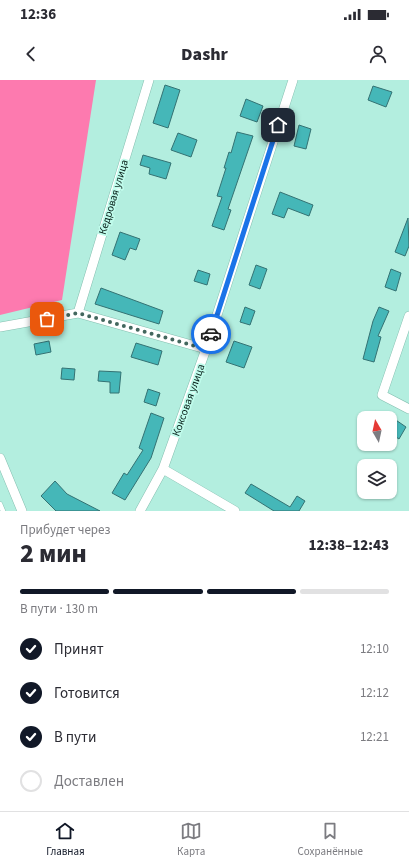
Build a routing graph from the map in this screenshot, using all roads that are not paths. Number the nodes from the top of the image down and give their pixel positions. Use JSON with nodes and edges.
{"nodes":[{"id":1,"x":149,"y":80,"type":"edge"},
{"id":2,"x":292,"y":80,"type":"edge"},
{"id":3,"x":78,"y":313,"type":"junction"},
{"id":4,"x":409,"y":316,"type":"edge"},
{"id":5,"x":0,"y":327,"type":"edge"},
{"id":6,"x":206,"y":349,"type":"junction"},
{"id":7,"x":409,"y":409,"type":"edge"},
{"id":8,"x":0,"y":458,"type":"edge"},
{"id":9,"x":163,"y":469,"type":"junction"},
{"id":10,"x":0,"y":504,"type":"edge"},
{"id":11,"x":3,"y":511,"type":"edge"},
{"id":12,"x":22,"y":511,"type":"edge"},
{"id":13,"x":140,"y":511,"type":"edge"},
{"id":14,"x":235,"y":511,"type":"edge"}],
"edges":[{"from":1,"to":3,"type":"street","name":"Кедровая улица"},
{"from":2,"to":6,"type":"street","name":"Коксовая улица"},
{"from":3,"to":5,"type":"street"},
{"from":3,"to":6,"type":"street"},
{"from":4,"to":7,"type":"street"},
{"from":6,"to":9,"type":"street","name":"Коксовая улица"},
{"from":8,"to":12,"type":"street"},
{"from":9,"to":13,"type":"street","name":"Коксовая улица"},
{"from":9,"to":14,"type":"street"},
{"from":10,"to":11,"type":"lane"}]}
